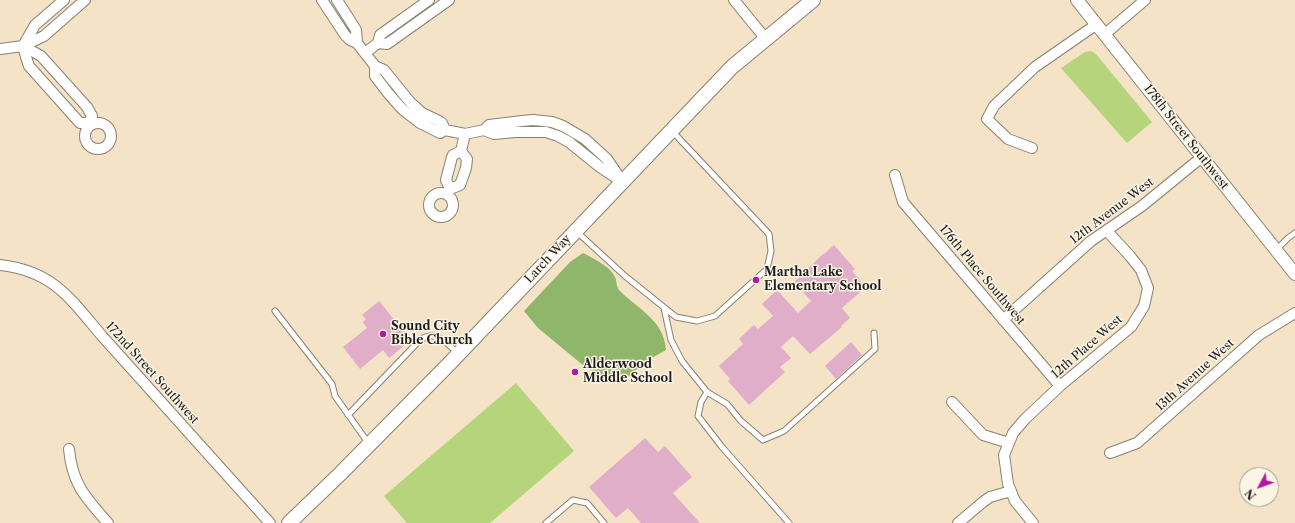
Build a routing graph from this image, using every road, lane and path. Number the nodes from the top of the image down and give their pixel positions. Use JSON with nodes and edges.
{"nodes":[{"id":1,"x":64,"y":0,"type":"edge"},
{"id":2,"x":85,"y":0,"type":"edge"},
{"id":3,"x":322,"y":0,"type":"edge"},
{"id":4,"x":337,"y":0,"type":"edge"},
{"id":5,"x":429,"y":0,"type":"edge"},
{"id":6,"x":450,"y":0,"type":"edge"},
{"id":7,"x":734,"y":0,"type":"edge"},
{"id":8,"x":812,"y":0,"type":"edge"},
{"id":9,"x":1077,"y":0,"type":"edge"},
{"id":10,"x":1145,"y":0,"type":"edge"},
{"id":11,"x":1097,"y":24,"type":"junction"},
{"id":12,"x":1104,"y":34,"type":"junction"},
{"id":13,"x":765,"y":38,"type":"junction"},
{"id":14,"x":357,"y":43,"type":"junction"},
{"id":15,"x":378,"y":43,"type":"junction"},
{"id":16,"x":23,"y":46,"type":"junction"},
{"id":17,"x":0,"y":49,"type":"edge"},
{"id":18,"x":365,"y":53,"type":"junction"},
{"id":19,"x":671,"y":130,"type":"junction"},
{"id":20,"x":465,"y":134,"type":"junction"},
{"id":21,"x":1032,"y":148,"type":"dead end"},
{"id":22,"x":461,"y":151,"type":"junction"},
{"id":23,"x":1202,"y":157,"type":"junction"},
{"id":24,"x":895,"y":175,"type":"dead end"},
{"id":25,"x":622,"y":181,"type":"junction"},
{"id":26,"x":576,"y":230,"type":"junction"},
{"id":27,"x":1107,"y":231,"type":"junction"},
{"id":28,"x":1295,"y":233,"type":"edge"},
{"id":29,"x":1276,"y":250,"type":"junction"},
{"id":30,"x":0,"y":265,"type":"edge"},
{"id":31,"x":1295,"y":274,"type":"edge"},
{"id":32,"x":664,"y":308,"type":"junction"},
{"id":33,"x":275,"y":312,"type":"dead end"},
{"id":34,"x":1295,"y":313,"type":"edge"},
{"id":35,"x":1003,"y":320,"type":"junction"},
{"id":36,"x":874,"y":333,"type":"dead end"},
{"id":37,"x":459,"y":354,"type":"junction"},
{"id":38,"x":1060,"y":386,"type":"junction"},
{"id":39,"x":707,"y":392,"type":"junction"},
{"id":40,"x":952,"y":402,"type":"dead end"},
{"id":41,"x":348,"y":415,"type":"junction"},
{"id":42,"x":1009,"y":443,"type":"junction"},
{"id":43,"x":370,"y":444,"type":"junction"},
{"id":44,"x":69,"y":449,"type":"dead end"},
{"id":45,"x":1110,"y":453,"type":"dead end"},
{"id":46,"x":1011,"y":491,"type":"junction"},
{"id":47,"x":1030,"y":522,"type":"edge"},
{"id":48,"x":108,"y":523,"type":"edge"},
{"id":49,"x":270,"y":523,"type":"edge"},
{"id":50,"x":289,"y":523,"type":"edge"},
{"id":51,"x":546,"y":523,"type":"edge"},
{"id":52,"x":604,"y":523,"type":"edge"},
{"id":53,"x":788,"y":523,"type":"edge"},
{"id":54,"x":958,"y":523,"type":"edge"}],
"edges":[{"from":1,"to":16,"type":"street"},
{"from":2,"to":16,"type":"street"},
{"from":3,"to":14,"type":"street"},
{"from":4,"to":14,"type":"street"},
{"from":5,"to":15,"type":"street"},
{"from":6,"to":15,"type":"street"},
{"from":7,"to":13,"type":"street"},
{"from":8,"to":13,"type":"main road","name":"Larch Way"},
{"from":9,"to":11,"type":"street","name":"178th Street Southwest"},
{"from":10,"to":12,"type":"street"},
{"from":11,"to":12,"type":"street","name":"178th Street Southwest"},
{"from":11,"to":21,"type":"street"},
{"from":12,"to":23,"type":"street","name":"178th Street Southwest"},
{"from":13,"to":19,"type":"main road","name":"Larch Way"},
{"from":14,"to":18,"type":"street"},
{"from":15,"to":18,"type":"street"},
{"from":16,"to":16,"type":"street"},
{"from":16,"to":17,"type":"street"},
{"from":18,"to":20,"type":"street"},
{"from":19,"to":25,"type":"main road","name":"Larch Way"},
{"from":19,"to":32,"type":"lane"},
{"from":20,"to":22,"type":"street"},
{"from":20,"to":25,"type":"street"},
{"from":22,"to":22,"type":"street"},
{"from":23,"to":27,"type":"street","name":"12th Avenue West"},
{"from":23,"to":29,"type":"street","name":"178th Street Southwest"},
{"from":24,"to":35,"type":"street","name":"176th Place Southwest"},
{"from":25,"to":26,"type":"main road","name":"Larch Way"},
{"from":26,"to":32,"type":"lane"},
{"from":26,"to":37,"type":"main road","name":"Larch Way"},
{"from":27,"to":35,"type":"street","name":"12th Avenue West"},
{"from":27,"to":38,"type":"street","name":"12th Place West"},
{"from":28,"to":29,"type":"lane"},
{"from":29,"to":31,"type":"street","name":"178th Street Southwest"},
{"from":30,"to":49,"type":"street","name":"172nd Street Southwest"},
{"from":32,"to":39,"type":"lane"},
{"from":33,"to":41,"type":"lane"},
{"from":34,"to":45,"type":"street","name":"13th Avenue West"},
{"from":35,"to":38,"type":"street","name":"176th Place Southwest"},
{"from":36,"to":39,"type":"lane"},
{"from":37,"to":41,"type":"lane"},
{"from":37,"to":43,"type":"main road","name":"Larch Way"},
{"from":38,"to":42,"type":"street","name":"12th Place West"},
{"from":39,"to":53,"type":"lane"},
{"from":40,"to":42,"type":"street"},
{"from":41,"to":43,"type":"lane"},
{"from":42,"to":46,"type":"street","name":"12th Place West"},
{"from":43,"to":50,"type":"main road","name":"Larch Way"},
{"from":44,"to":48,"type":"street"},
{"from":46,"to":47,"type":"street"},
{"from":46,"to":54,"type":"street"},
{"from":51,"to":52,"type":"lane"}]}
